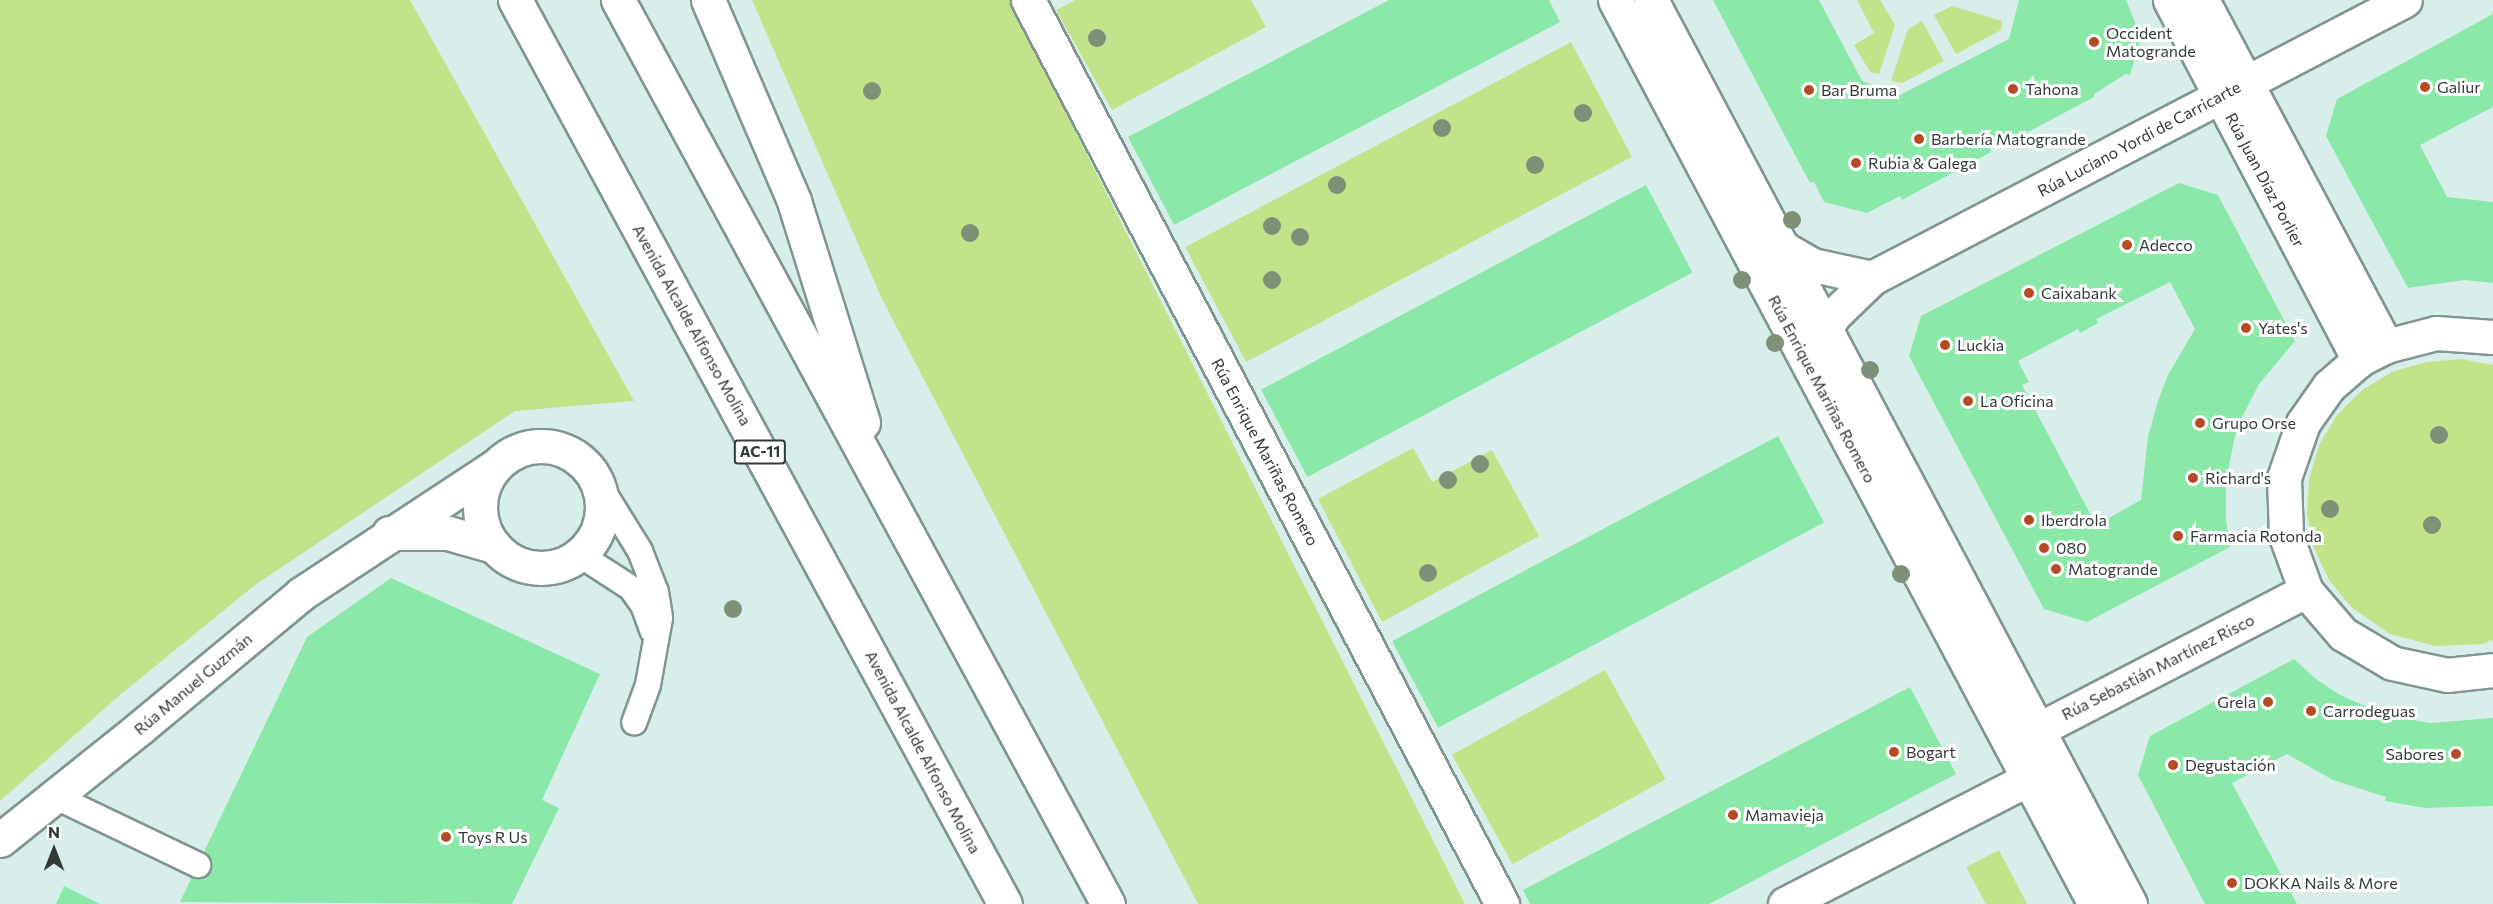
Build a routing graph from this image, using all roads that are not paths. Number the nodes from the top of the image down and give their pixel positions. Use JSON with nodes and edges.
{"nodes":[{"id":1,"x":515,"y":0,"type":"edge"},
{"id":2,"x":618,"y":0,"type":"edge"},
{"id":3,"x":708,"y":0,"type":"edge"},
{"id":4,"x":1028,"y":0,"type":"edge"},
{"id":5,"x":1615,"y":0,"type":"edge"},
{"id":6,"x":1652,"y":0,"type":"edge"},
{"id":7,"x":2170,"y":0,"type":"edge"},
{"id":8,"x":2202,"y":0,"type":"edge"},
{"id":9,"x":2405,"y":0,"type":"edge"},
{"id":10,"x":2234,"y":90,"type":"junction"},
{"id":11,"x":1783,"y":248,"type":"junction"},
{"id":12,"x":1872,"y":278,"type":"junction"},
{"id":13,"x":1826,"y":330,"type":"junction"},
{"id":14,"x":2493,"y":337,"type":"edge"},
{"id":15,"x":2373,"y":353,"type":"junction"},
{"id":16,"x":1806,"y":360,"type":"junction"},
{"id":17,"x":495,"y":466,"type":"junction"},
{"id":18,"x":601,"y":488,"type":"junction"},
{"id":19,"x":886,"y":495,"type":"junction"},
{"id":20,"x":389,"y":534,"type":"junction"},
{"id":21,"x":494,"y":546,"type":"junction"},
{"id":22,"x":580,"y":555,"type":"junction"},
{"id":23,"x":2306,"y":591,"type":"junction"},
{"id":24,"x":657,"y":644,"type":"junction"},
{"id":25,"x":2493,"y":670,"type":"edge"},
{"id":26,"x":634,"y":723,"type":"dead end"},
{"id":27,"x":2024,"y":736,"type":"junction"},
{"id":28,"x":2043,"y":771,"type":"junction"},
{"id":29,"x":54,"y":796,"type":"junction"},
{"id":30,"x":0,"y":840,"type":"edge"},
{"id":31,"x":198,"y":865,"type":"dead end"},
{"id":32,"x":1005,"y":904,"type":"edge"},
{"id":33,"x":1108,"y":904,"type":"edge"},
{"id":34,"x":1502,"y":904,"type":"edge"},
{"id":35,"x":1785,"y":904,"type":"edge"},
{"id":36,"x":2095,"y":904,"type":"edge"},
{"id":37,"x":2130,"y":904,"type":"edge"}],
"edges":[{"from":1,"to":32,"type":"main road","name":"Avenida Alcalde Alfonso Molina","number":"AC-11"},
{"from":2,"to":19,"type":"main road"},
{"from":3,"to":19,"type":"main road"},
{"from":4,"to":34,"type":"main road","name":"Rúa Enrique Mariñas Romero"},
{"from":5,"to":16,"type":"main road","name":"Rúa Enrique Mariñas Romero"},
{"from":6,"to":11,"type":"main road","name":"Rúa Enrique Mariñas Romero"},
{"from":7,"to":10,"type":"main road","name":"Rúa Juan Díaz Porlier"},
{"from":8,"to":10,"type":"main road","name":"Rúa Juan Díaz Porlier"},
{"from":9,"to":10,"type":"main road","name":"Rúa Luciano Yordi de Carricarte"},
{"from":10,"to":12,"type":"main road","name":"Rúa Luciano Yordi de Carricarte"},
{"from":10,"to":15,"type":"main road","name":"Rúa Juan Díaz Porlier"},
{"from":11,"to":12,"type":"main road"},
{"from":11,"to":13,"type":"main road","name":"Rúa Enrique Mariñas Romero"},
{"from":12,"to":13,"type":"main road","name":"Rúa Luciano Yordi de Carricarte"},
{"from":13,"to":16,"type":"main road","name":"Rúa Luciano Yordi de Carricarte"},
{"from":13,"to":27,"type":"main road","name":"Rúa Enrique Mariñas Romero"},
{"from":14,"to":15,"type":"main road"},
{"from":15,"to":23,"type":"main road"},
{"from":16,"to":27,"type":"main road","name":"Rúa Enrique Mariñas Romero"},
{"from":17,"to":18,"type":"main road","name":"Rúa Manuel Guzmán"},
{"from":17,"to":20,"type":"main road","name":"Rúa Manuel Guzmán"},
{"from":17,"to":21,"type":"main road"},
{"from":18,"to":22,"type":"main road"},
{"from":18,"to":24,"type":"lane","name":"Rúa Manuel Guzmán"},
{"from":19,"to":33,"type":"main road"},
{"from":20,"to":21,"type":"main road"},
{"from":20,"to":29,"type":"main road","name":"Rúa Manuel Guzmán"},
{"from":21,"to":22,"type":"main road"},
{"from":22,"to":24,"type":"lane"},
{"from":23,"to":25,"type":"main road"},
{"from":23,"to":27,"type":"main road","name":"Rúa Sebastián Martínez Risco"},
{"from":24,"to":26,"type":"lane","name":"Rúa Manuel Guzmán"},
{"from":27,"to":28,"type":"main road","name":"Rúa Enrique Mariñas Romero"},
{"from":28,"to":35,"type":"main road"},
{"from":28,"to":36,"type":"main road","name":"Rúa Enrique Mariñas Romero"},
{"from":28,"to":37,"type":"main road","name":"Rúa Enrique Mariñas Romero"},
{"from":29,"to":30,"type":"main road","name":"Rúa Manuel Guzmán"},
{"from":29,"to":31,"type":"lane"}]}
